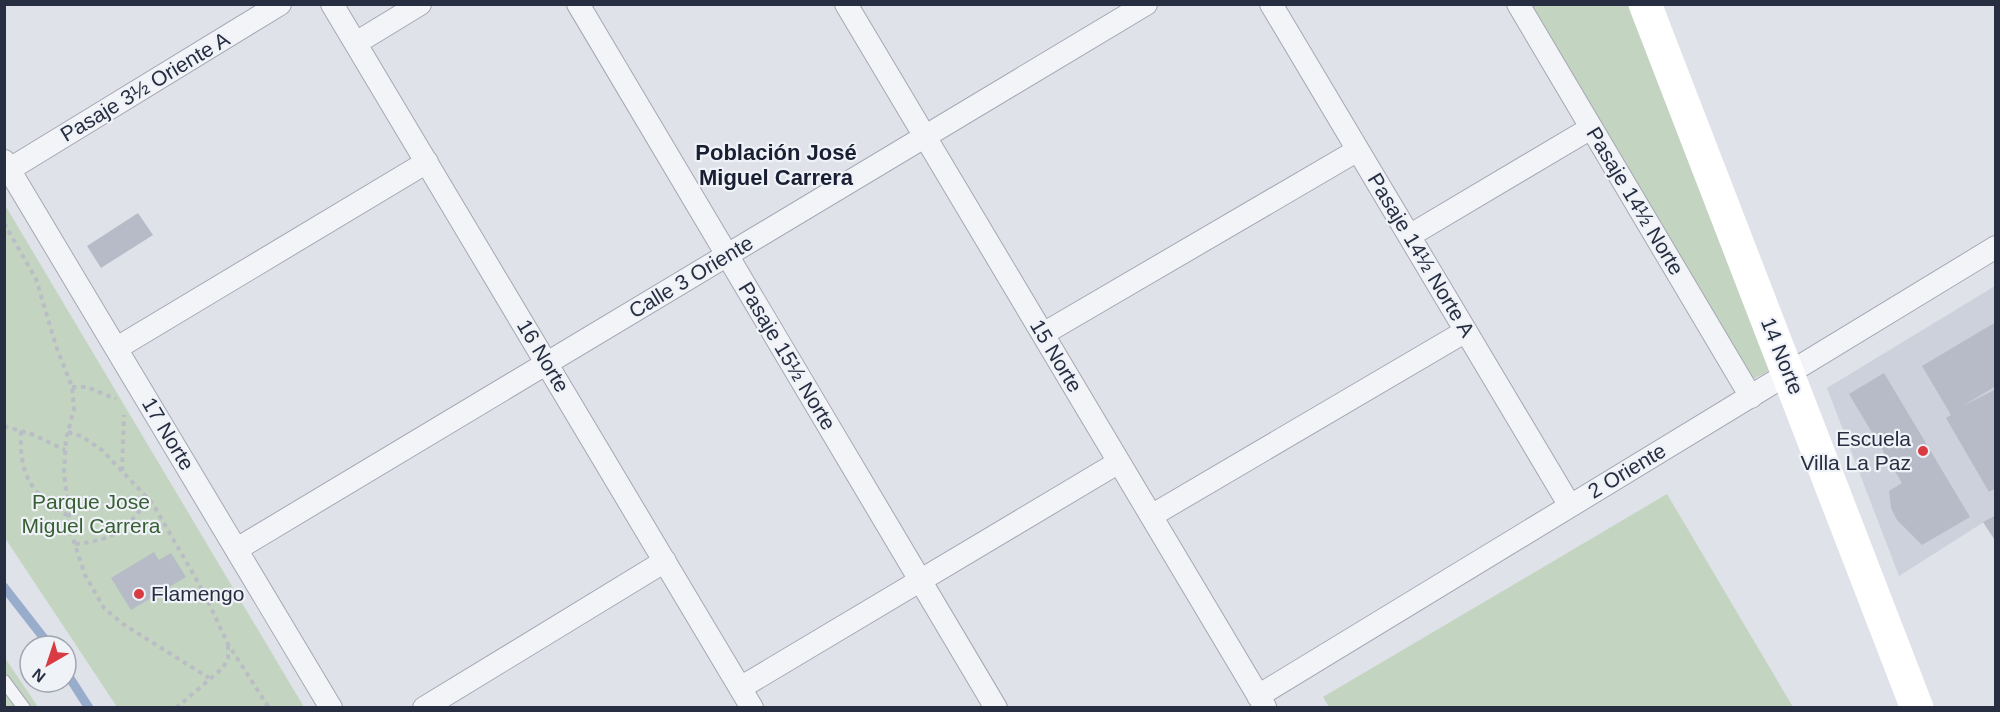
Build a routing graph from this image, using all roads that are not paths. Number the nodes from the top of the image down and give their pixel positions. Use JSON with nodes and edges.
{"nodes":[{"id":1,"x":280,"y":4,"type":"edge"},
{"id":2,"x":332,"y":4,"type":"edge"},
{"id":3,"x":420,"y":4,"type":"edge"},
{"id":4,"x":578,"y":4,"type":"edge"},
{"id":5,"x":846,"y":4,"type":"edge"},
{"id":6,"x":1146,"y":4,"type":"edge"},
{"id":7,"x":1271,"y":4,"type":"edge"},
{"id":8,"x":1518,"y":4,"type":"edge"},
{"id":9,"x":1645,"y":4,"type":"edge"},
{"id":10,"x":356,"y":43,"type":"junction"},
{"id":11,"x":1592,"y":128,"type":"junction"},
{"id":12,"x":925,"y":137,"type":"junction"},
{"id":13,"x":1358,"y":150,"type":"junction"},
{"id":14,"x":427,"y":162,"type":"junction"},
{"id":15,"x":7,"y":165,"type":"edge"},
{"id":16,"x":1409,"y":236,"type":"junction"},
{"id":17,"x":1995,"y":247,"type":"edge"},
{"id":18,"x":728,"y":255,"type":"junction"},
{"id":19,"x":1466,"y":331,"type":"junction"},
{"id":20,"x":1043,"y":334,"type":"junction"},
{"id":21,"x":117,"y":348,"type":"junction"},
{"id":22,"x":548,"y":363,"type":"junction"},
{"id":23,"x":1789,"y":371,"type":"junction"},
{"id":24,"x":1751,"y":396,"type":"junction"},
{"id":25,"x":1119,"y":462,"type":"junction"},
{"id":26,"x":1570,"y":506,"type":"junction"},
{"id":27,"x":1151,"y":516,"type":"junction"},
{"id":28,"x":237,"y":549,"type":"junction"},
{"id":29,"x":665,"y":561,"type":"junction"},
{"id":30,"x":921,"y":580,"type":"junction"},
{"id":31,"x":4,"y":681,"type":"edge"},
{"id":32,"x":740,"y":688,"type":"junction"},
{"id":33,"x":1262,"y":702,"type":"edge"},
{"id":34,"x":24,"y":708,"type":"edge"},
{"id":35,"x":332,"y":708,"type":"edge"},
{"id":36,"x":424,"y":708,"type":"edge"},
{"id":37,"x":752,"y":708,"type":"edge"},
{"id":38,"x":996,"y":708,"type":"edge"},
{"id":39,"x":1917,"y":708,"type":"edge"}],
"edges":[{"from":1,"to":15,"type":"street","name":"Pasaje 3½ Oriente A"},
{"from":2,"to":10,"type":"street","name":"16 Norte"},
{"from":3,"to":10,"type":"street"},
{"from":4,"to":18,"type":"street","name":"Pasaje 15½ Norte"},
{"from":5,"to":12,"type":"street","name":"15 Norte"},
{"from":6,"to":12,"type":"street","name":"Calle 3 Oriente"},
{"from":7,"to":13,"type":"street","name":"Pasaje 14½ Norte A"},
{"from":8,"to":11,"type":"street","name":"Pasaje 14½ Norte"},
{"from":9,"to":23,"type":"street","name":"14 Norte"},
{"from":10,"to":14,"type":"street","name":"16 Norte"},
{"from":11,"to":16,"type":"street"},
{"from":11,"to":24,"type":"street","name":"Pasaje 14½ Norte"},
{"from":12,"to":18,"type":"street","name":"Calle 3 Oriente"},
{"from":12,"to":20,"type":"street","name":"15 Norte"},
{"from":13,"to":16,"type":"street","name":"Pasaje 14½ Norte A"},
{"from":13,"to":20,"type":"street"},
{"from":14,"to":21,"type":"street"},
{"from":14,"to":22,"type":"street","name":"16 Norte"},
{"from":15,"to":21,"type":"street","name":"17 Norte"},
{"from":16,"to":19,"type":"street","name":"Pasaje 14½ Norte A"},
{"from":17,"to":23,"type":"street","name":"2 Oriente"},
{"from":18,"to":22,"type":"street","name":"Calle 3 Oriente"},
{"from":18,"to":30,"type":"street","name":"Pasaje 15½ Norte"},
{"from":19,"to":26,"type":"street","name":"Pasaje 14½ Norte A"},
{"from":19,"to":27,"type":"street"},
{"from":20,"to":25,"type":"street","name":"15 Norte"},
{"from":21,"to":28,"type":"street","name":"17 Norte"},
{"from":22,"to":28,"type":"street","name":"Calle 3 Oriente"},
{"from":22,"to":29,"type":"street","name":"16 Norte"},
{"from":23,"to":24,"type":"street","name":"2 Oriente"},
{"from":23,"to":39,"type":"street","name":"14 Norte"},
{"from":24,"to":26,"type":"street","name":"2 Oriente"},
{"from":25,"to":27,"type":"street","name":"15 Norte"},
{"from":25,"to":30,"type":"street"},
{"from":26,"to":33,"type":"street","name":"2 Oriente"},
{"from":27,"to":33,"type":"street","name":"15 Norte"},
{"from":28,"to":35,"type":"street","name":"17 Norte"},
{"from":29,"to":32,"type":"street","name":"16 Norte"},
{"from":29,"to":36,"type":"street"},
{"from":30,"to":32,"type":"street"},
{"from":30,"to":38,"type":"street","name":"Pasaje 15½ Norte"},
{"from":31,"to":34,"type":"lane"},
{"from":32,"to":37,"type":"street","name":"16 Norte"}]}
